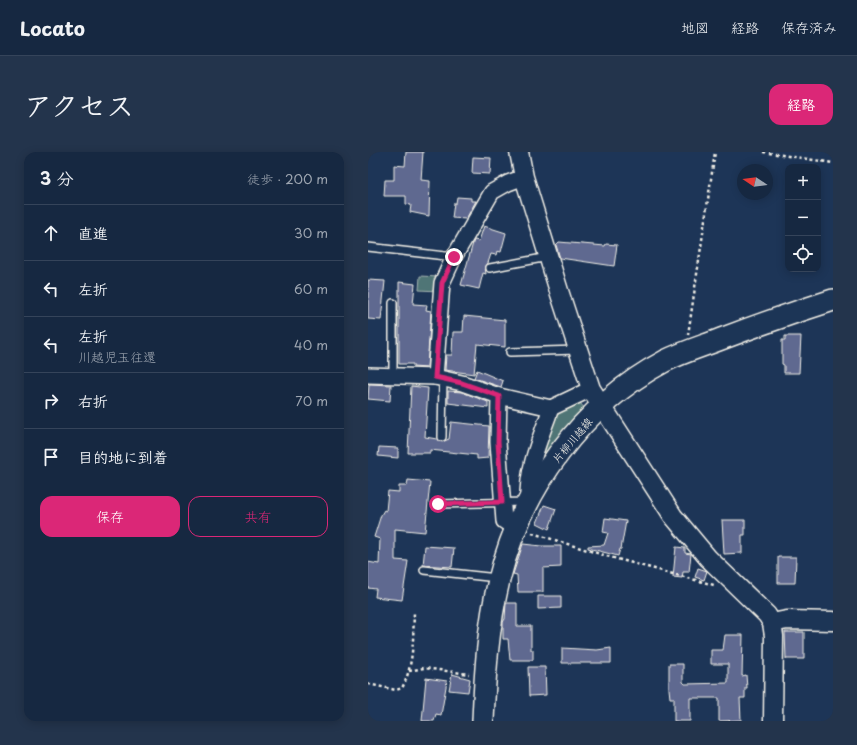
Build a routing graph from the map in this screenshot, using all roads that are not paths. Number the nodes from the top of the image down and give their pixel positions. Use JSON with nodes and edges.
{"nodes":[{"id":1,"x":519,"y":152,"type":"edge"},
{"id":2,"x":524,"y":177,"type":"junction"},
{"id":3,"x":368,"y":247,"type":"edge"},
{"id":4,"x":454,"y":257,"type":"junction"},
{"id":5,"x":548,"y":257,"type":"junction"},
{"id":6,"x":490,"y":268,"type":"dead end"},
{"id":7,"x":833,"y":300,"type":"edge"},
{"id":8,"x":393,"y":303,"type":"dead end"},
{"id":9,"x":578,"y":350,"type":"junction"},
{"id":10,"x":510,"y":352,"type":"dead end"},
{"id":11,"x":368,"y":375,"type":"edge"},
{"id":12,"x":393,"y":376,"type":"junction"},
{"id":13,"x":439,"y":378,"type":"junction"},
{"id":14,"x":499,"y":396,"type":"junction"},
{"id":15,"x":597,"y":397,"type":"junction"},
{"id":16,"x":551,"y":408,"type":"junction"},
{"id":17,"x":442,"y":437,"type":"dead end"},
{"id":18,"x":502,"y":502,"type":"junction"},
{"id":19,"x":528,"y":502,"type":"junction"},
{"id":20,"x":438,"y":504,"type":"dead end"},
{"id":21,"x":516,"y":529,"type":"junction"},
{"id":22,"x":424,"y":570,"type":"dead end"},
{"id":23,"x":500,"y":579,"type":"junction"},
{"id":24,"x":833,"y":621,"type":"edge"},
{"id":25,"x":772,"y":623,"type":"junction"},
{"id":26,"x":483,"y":721,"type":"edge"},
{"id":27,"x":773,"y":721,"type":"edge"}],
"edges":[{"from":1,"to":2,"type":"street"},
{"from":2,"to":4,"type":"street"},
{"from":2,"to":5,"type":"street"},
{"from":3,"to":4,"type":"lane"},
{"from":4,"to":13,"type":"street"},
{"from":5,"to":6,"type":"lane"},
{"from":5,"to":9,"type":"street"},
{"from":7,"to":15,"type":"main road","name":"片柳川越線"},
{"from":8,"to":12,"type":"lane"},
{"from":9,"to":10,"type":"lane"},
{"from":9,"to":15,"type":"street"},
{"from":11,"to":12,"type":"street"},
{"from":12,"to":13,"type":"street"},
{"from":13,"to":14,"type":"street"},
{"from":13,"to":17,"type":"lane"},
{"from":14,"to":16,"type":"street"},
{"from":14,"to":18,"type":"street"},
{"from":15,"to":16,"type":"street"},
{"from":15,"to":19,"type":"main road","name":"片柳川越線"},
{"from":15,"to":25,"type":"street"},
{"from":16,"to":19,"type":"street"},
{"from":18,"to":19,"type":"lane"},
{"from":18,"to":20,"type":"lane"},
{"from":18,"to":21,"type":"street"},
{"from":19,"to":21,"type":"main road","name":"片柳川越線"},
{"from":21,"to":23,"type":"main road","name":"片柳川越線"},
{"from":22,"to":23,"type":"lane"},
{"from":23,"to":26,"type":"main road","name":"片柳川越線"},
{"from":24,"to":25,"type":"street"},
{"from":25,"to":27,"type":"street"}]}
